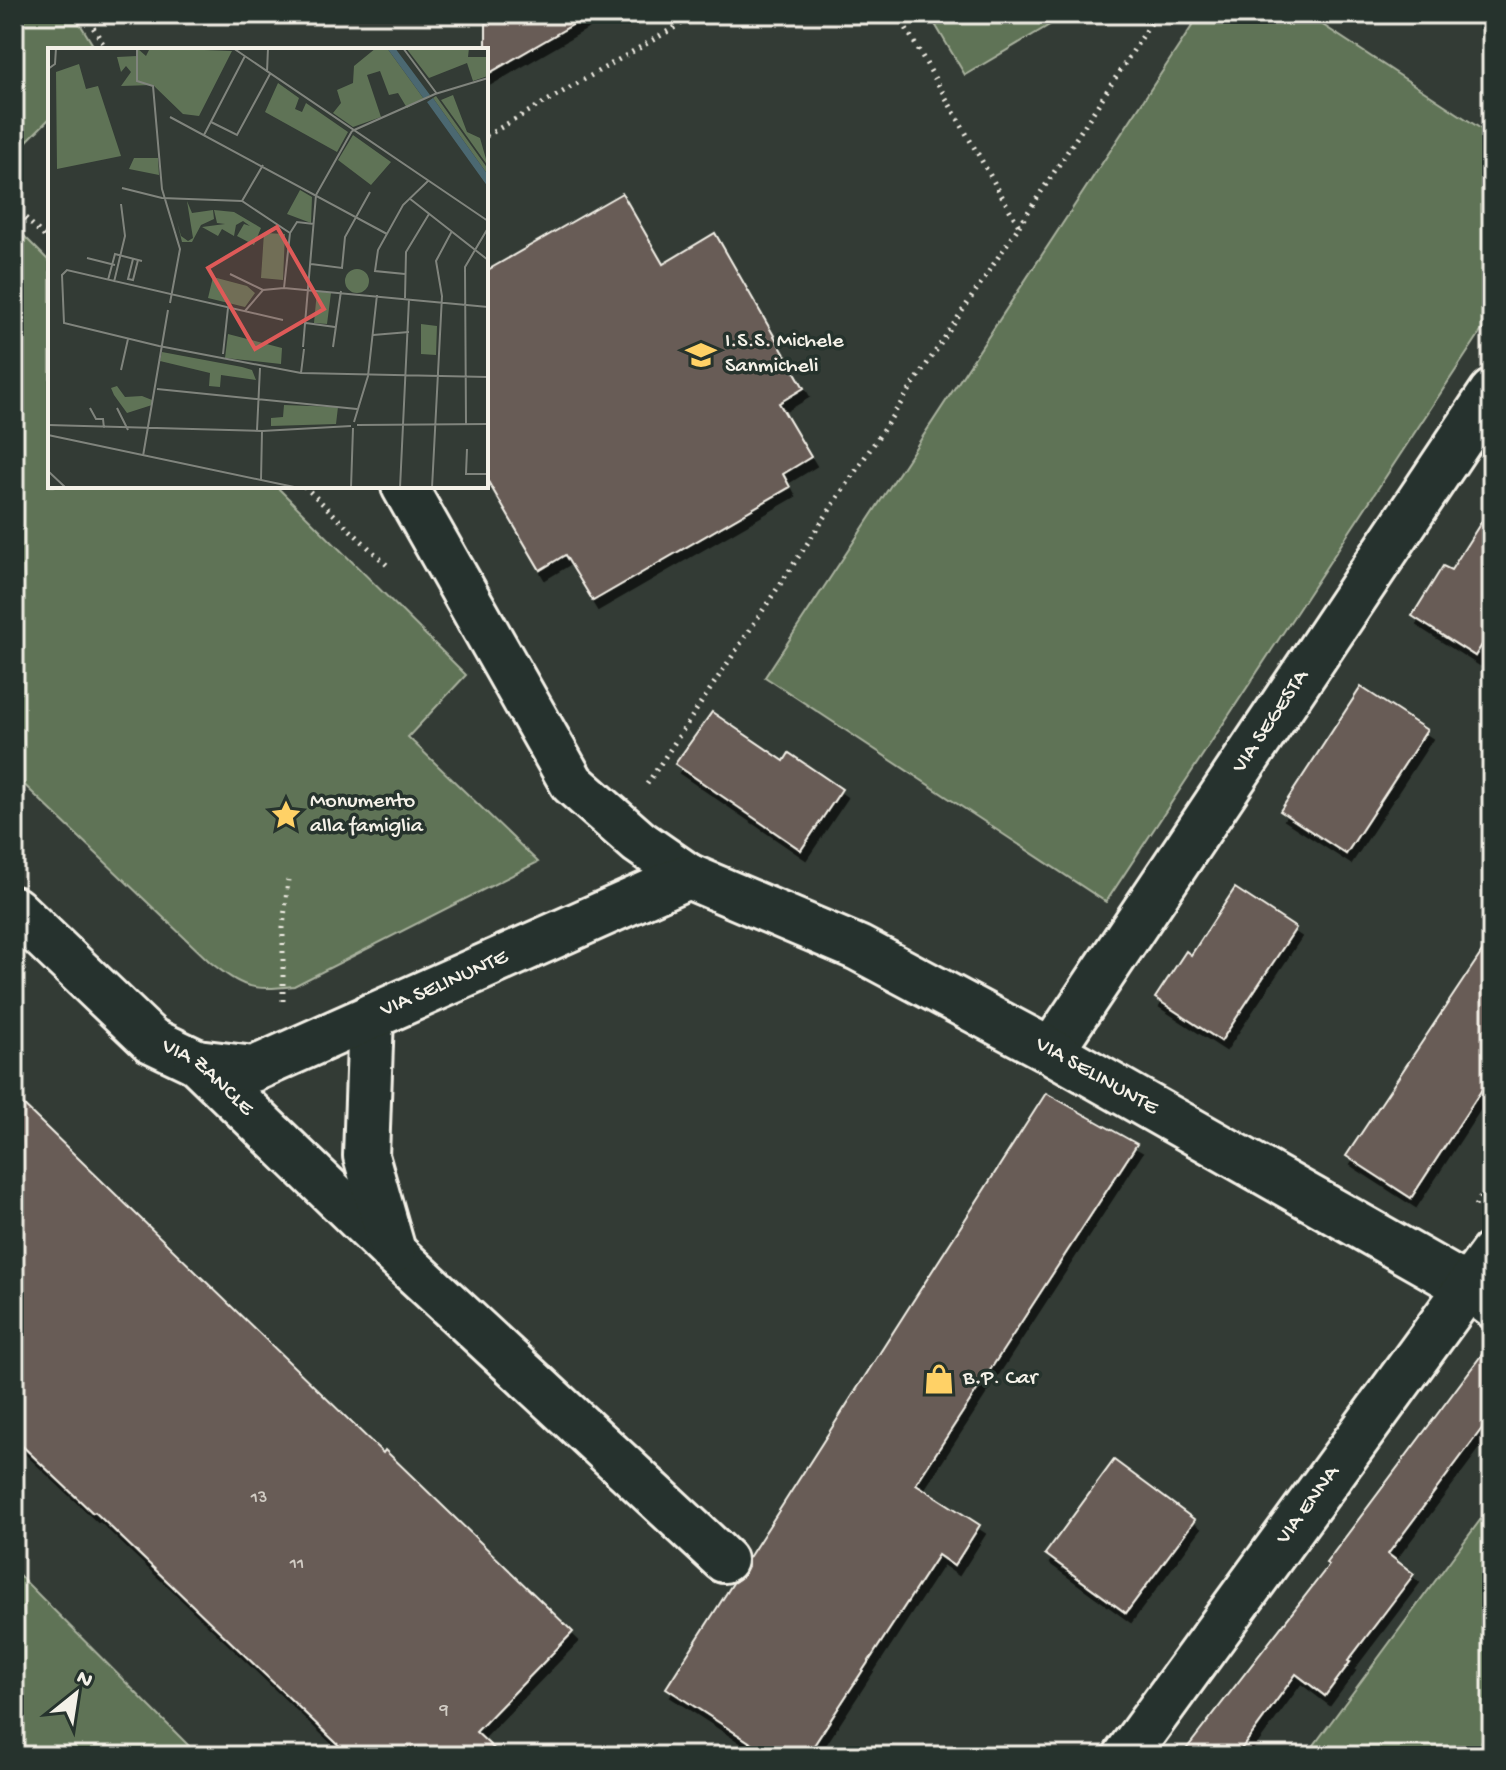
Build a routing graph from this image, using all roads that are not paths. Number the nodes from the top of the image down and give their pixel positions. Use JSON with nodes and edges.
{"nodes":[{"id":1,"x":1492,"y":392,"type":"edge"},
{"id":2,"x":405,"y":488,"type":"edge"},
{"id":3,"x":688,"y":876,"type":"junction"},
{"id":4,"x":14,"y":909,"type":"edge"},
{"id":5,"x":371,"y":1016,"type":"junction"},
{"id":6,"x":1051,"y":1051,"type":"junction"},
{"id":7,"x":197,"y":1062,"type":"junction"},
{"id":8,"x":394,"y":1253,"type":"junction"},
{"id":9,"x":1484,"y":1283,"type":"edge"},
{"id":10,"x":724,"y":1560,"type":"dead end"},
{"id":11,"x":1126,"y":1756,"type":"edge"}],
"edges":[{"from":1,"to":6,"type":"street","name":"VIA SEGESTA"},
{"from":2,"to":3,"type":"street","name":"VIA SELINUNTE"},
{"from":3,"to":5,"type":"street","name":"VIA SELINUNTE"},
{"from":3,"to":6,"type":"street","name":"VIA SELINUNTE"},
{"from":4,"to":7,"type":"street","name":"VIA ZANCLE"},
{"from":5,"to":7,"type":"street","name":"VIA SELINUNTE"},
{"from":5,"to":8,"type":"street"},
{"from":6,"to":9,"type":"street","name":"VIA SELINUNTE"},
{"from":7,"to":8,"type":"street","name":"VIA ZANCLE"},
{"from":8,"to":10,"type":"street","name":"VIA ZANCLE"},
{"from":9,"to":11,"type":"street","name":"VIA ENNA"}]}
